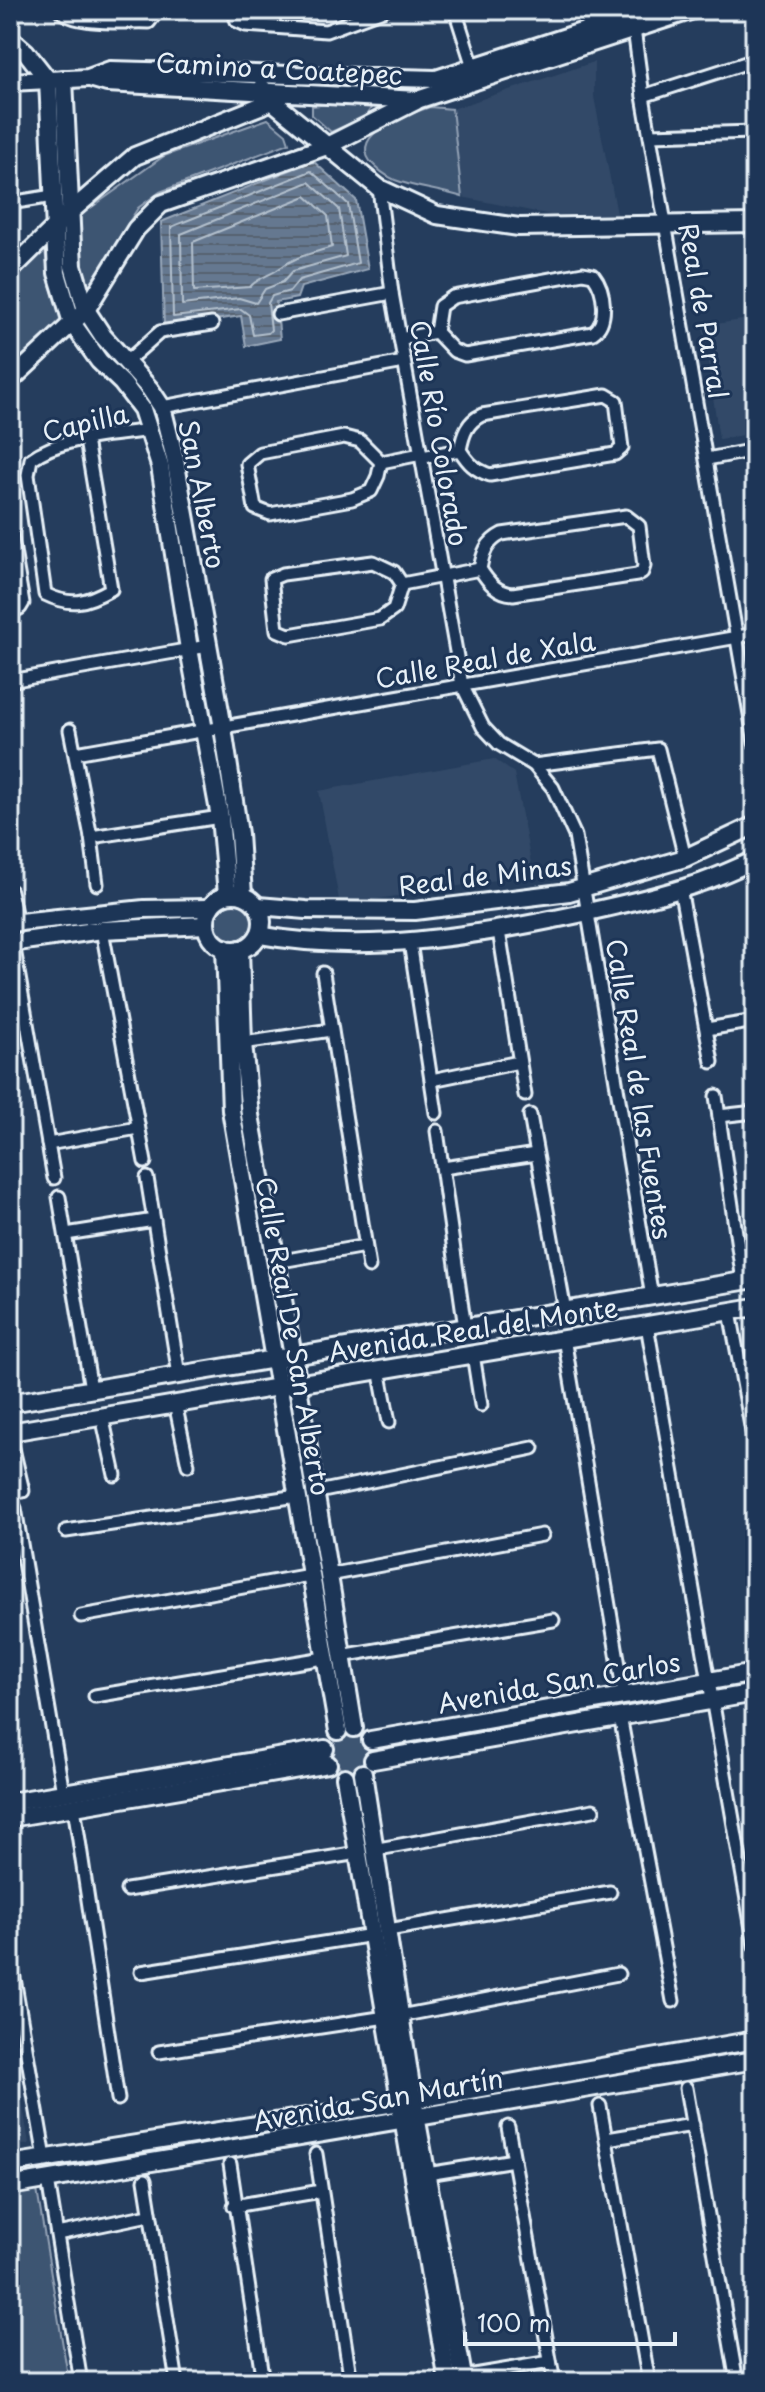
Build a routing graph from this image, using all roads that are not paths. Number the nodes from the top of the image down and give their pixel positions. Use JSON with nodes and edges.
{"nodes":[{"id":1,"x":60,"y":10,"type":"edge"},
{"id":2,"x":158,"y":10,"type":"edge"},
{"id":3,"x":233,"y":10,"type":"edge"},
{"id":4,"x":383,"y":10,"type":"edge"},
{"id":5,"x":455,"y":10,"type":"edge"},
{"id":6,"x":649,"y":10,"type":"edge"},
{"id":7,"x":693,"y":10,"type":"edge"},
{"id":8,"x":634,"y":29,"type":"junction"},
{"id":9,"x":10,"y":38,"type":"edge"},
{"id":10,"x":755,"y":60,"type":"edge"},
{"id":11,"x":253,"y":73,"type":"junction"},
{"id":12,"x":475,"y":74,"type":"junction"},
{"id":13,"x":314,"y":75,"type":"junction"},
{"id":14,"x":88,"y":78,"type":"junction"},
{"id":15,"x":56,"y":79,"type":"junction"},
{"id":16,"x":436,"y":79,"type":"junction"},
{"id":17,"x":10,"y":82,"type":"edge"},
{"id":18,"x":290,"y":93,"type":"junction"},
{"id":19,"x":268,"y":96,"type":"junction"},
{"id":20,"x":643,"y":96,"type":"junction"},
{"id":21,"x":417,"y":100,"type":"junction"},
{"id":22,"x":755,"y":132,"type":"edge"},
{"id":23,"x":650,"y":135,"type":"junction"},
{"id":24,"x":327,"y":146,"type":"junction"},
{"id":25,"x":379,"y":188,"type":"junction"},
{"id":26,"x":53,"y":196,"type":"junction"},
{"id":27,"x":10,"y":203,"type":"edge"},
{"id":28,"x":69,"y":213,"type":"junction"},
{"id":29,"x":755,"y":223,"type":"edge"},
{"id":30,"x":667,"y":225,"type":"junction"},
{"id":31,"x":55,"y":228,"type":"junction"},
{"id":32,"x":10,"y":271,"type":"edge"},
{"id":33,"x":392,"y":293,"type":"junction"},
{"id":34,"x":86,"y":310,"type":"junction"},
{"id":35,"x":278,"y":314,"type":"dead end"},
{"id":36,"x":72,"y":323,"type":"junction"},
{"id":37,"x":212,"y":324,"type":"dead end"},
{"id":38,"x":436,"y":332,"type":"junction"},
{"id":39,"x":400,"y":339,"type":"junction"},
{"id":40,"x":404,"y":362,"type":"junction"},
{"id":41,"x":125,"y":363,"type":"junction"},
{"id":42,"x":10,"y":381,"type":"edge"},
{"id":43,"x":162,"y":407,"type":"junction"},
{"id":44,"x":150,"y":430,"type":"junction"},
{"id":45,"x":86,"y":440,"type":"junction"},
{"id":46,"x":460,"y":450,"type":"junction"},
{"id":47,"x":755,"y":450,"type":"edge"},
{"id":48,"x":421,"y":455,"type":"junction"},
{"id":49,"x":707,"y":459,"type":"junction"},
{"id":50,"x":381,"y":462,"type":"junction"},
{"id":51,"x":10,"y":528,"type":"edge"},
{"id":52,"x":480,"y":569,"type":"junction"},
{"id":53,"x":443,"y":576,"type":"junction"},
{"id":54,"x":402,"y":584,"type":"junction"},
{"id":55,"x":10,"y":612,"type":"edge"},
{"id":56,"x":755,"y":634,"type":"edge"},
{"id":57,"x":737,"y":637,"type":"junction"},
{"id":58,"x":208,"y":646,"type":"junction"},
{"id":59,"x":189,"y":649,"type":"junction"},
{"id":60,"x":10,"y":681,"type":"edge"},
{"id":61,"x":462,"y":685,"type":"junction"},
{"id":62,"x":223,"y":728,"type":"junction"},
{"id":63,"x":70,"y":730,"type":"dead end"},
{"id":64,"x":204,"y":732,"type":"junction"},
{"id":65,"x":755,"y":743,"type":"edge"},
{"id":66,"x":75,"y":753,"type":"junction"},
{"id":67,"x":534,"y":765,"type":"junction"},
{"id":68,"x":220,"y":817,"type":"junction"},
{"id":69,"x":755,"y":825,"type":"edge"},
{"id":70,"x":91,"y":837,"type":"junction"},
{"id":71,"x":685,"y":858,"type":"junction"},
{"id":72,"x":755,"y":860,"type":"edge"},
{"id":73,"x":97,"y":884,"type":"dead end"},
{"id":74,"x":584,"y":888,"type":"junction"},
{"id":75,"x":680,"y":888,"type":"junction"},
{"id":76,"x":10,"y":891,"type":"edge"},
{"id":77,"x":235,"y":895,"type":"junction"},
{"id":78,"x":258,"y":906,"type":"junction"},
{"id":79,"x":210,"y":908,"type":"junction"},
{"id":80,"x":589,"y":912,"type":"junction"},
{"id":81,"x":13,"y":923,"type":"edge"},
{"id":82,"x":206,"y":925,"type":"junction"},
{"id":83,"x":102,"y":930,"type":"junction"},
{"id":84,"x":499,"y":931,"type":"junction"},
{"id":85,"x":259,"y":935,"type":"junction"},
{"id":86,"x":410,"y":942,"type":"junction"},
{"id":87,"x":11,"y":943,"type":"edge"},
{"id":88,"x":232,"y":949,"type":"junction"},
{"id":89,"x":323,"y":973,"type":"dead end"},
{"id":90,"x":755,"y":1021,"type":"edge"},
{"id":91,"x":707,"y":1029,"type":"junction"},
{"id":92,"x":331,"y":1030,"type":"junction"},
{"id":93,"x":243,"y":1043,"type":"junction"},
{"id":94,"x":519,"y":1062,"type":"junction"},
{"id":95,"x":712,"y":1062,"type":"dead end"},
{"id":96,"x":432,"y":1080,"type":"junction"},
{"id":97,"x":525,"y":1095,"type":"dead end"},
{"id":98,"x":716,"y":1096,"type":"dead end"},
{"id":99,"x":755,"y":1112,"type":"edge"},
{"id":100,"x":436,"y":1113,"type":"dead end"},
{"id":101,"x":530,"y":1115,"type":"dead end"},
{"id":102,"x":719,"y":1116,"type":"junction"},
{"id":103,"x":138,"y":1128,"type":"junction"},
{"id":104,"x":437,"y":1131,"type":"dead end"},
{"id":105,"x":48,"y":1144,"type":"junction"},
{"id":106,"x":536,"y":1154,"type":"junction"},
{"id":107,"x":145,"y":1162,"type":"dead end"},
{"id":108,"x":443,"y":1168,"type":"junction"},
{"id":109,"x":54,"y":1178,"type":"dead end"},
{"id":110,"x":147,"y":1178,"type":"dead end"},
{"id":111,"x":59,"y":1197,"type":"dead end"},
{"id":112,"x":154,"y":1220,"type":"junction"},
{"id":113,"x":66,"y":1234,"type":"junction"},
{"id":114,"x":365,"y":1246,"type":"junction"},
{"id":115,"x":276,"y":1262,"type":"junction"},
{"id":116,"x":369,"y":1267,"type":"dead end"},
{"id":117,"x":749,"y":1280,"type":"edge"},
{"id":118,"x":652,"y":1297,"type":"junction"},
{"id":119,"x":755,"y":1307,"type":"edge"},
{"id":120,"x":565,"y":1311,"type":"junction"},
{"id":121,"x":730,"y":1312,"type":"junction"},
{"id":122,"x":647,"y":1325,"type":"junction"},
{"id":123,"x":465,"y":1328,"type":"junction"},
{"id":124,"x":564,"y":1338,"type":"junction"},
{"id":125,"x":473,"y":1354,"type":"junction"},
{"id":126,"x":293,"y":1356,"type":"junction"},
{"id":127,"x":274,"y":1360,"type":"junction"},
{"id":128,"x":379,"y":1369,"type":"junction"},
{"id":129,"x":179,"y":1375,"type":"junction"},
{"id":130,"x":297,"y":1383,"type":"junction"},
{"id":131,"x":279,"y":1386,"type":"junction"},
{"id":132,"x":91,"y":1389,"type":"junction"},
{"id":133,"x":10,"y":1403,"type":"edge"},
{"id":134,"x":175,"y":1403,"type":"junction"},
{"id":135,"x":481,"y":1405,"type":"dead end"},
{"id":136,"x":102,"y":1416,"type":"junction"},
{"id":137,"x":389,"y":1422,"type":"dead end"},
{"id":138,"x":10,"y":1434,"type":"edge"},
{"id":139,"x":533,"y":1448,"type":"dead end"},
{"id":140,"x":755,"y":1448,"type":"edge"},
{"id":141,"x":188,"y":1465,"type":"dead end"},
{"id":142,"x":115,"y":1475,"type":"dead end"},
{"id":143,"x":23,"y":1491,"type":"dead end"},
{"id":144,"x":305,"y":1494,"type":"junction"},
{"id":145,"x":15,"y":1508,"type":"dead end"},
{"id":146,"x":66,"y":1531,"type":"dead end"},
{"id":147,"x":542,"y":1535,"type":"dead end"},
{"id":148,"x":310,"y":1575,"type":"junction"},
{"id":149,"x":328,"y":1575,"type":"junction"},
{"id":150,"x":81,"y":1616,"type":"dead end"},
{"id":151,"x":553,"y":1620,"type":"dead end"},
{"id":152,"x":333,"y":1657,"type":"junction"},
{"id":153,"x":755,"y":1673,"type":"edge"},
{"id":154,"x":710,"y":1680,"type":"junction"},
{"id":155,"x":755,"y":1693,"type":"edge"},
{"id":156,"x":624,"y":1695,"type":"junction"},
{"id":157,"x":95,"y":1696,"type":"dead end"},
{"id":158,"x":714,"y":1700,"type":"junction"},
{"id":159,"x":620,"y":1716,"type":"junction"},
{"id":160,"x":346,"y":1729,"type":"junction"},
{"id":161,"x":371,"y":1740,"type":"junction"},
{"id":162,"x":326,"y":1757,"type":"junction"},
{"id":163,"x":368,"y":1767,"type":"junction"},
{"id":164,"x":345,"y":1777,"type":"junction"},
{"id":165,"x":63,"y":1793,"type":"junction"},
{"id":166,"x":10,"y":1802,"type":"edge"},
{"id":167,"x":74,"y":1807,"type":"junction"},
{"id":168,"x":593,"y":1810,"type":"dead end"},
{"id":169,"x":10,"y":1818,"type":"edge"},
{"id":170,"x":366,"y":1851,"type":"junction"},
{"id":171,"x":127,"y":1890,"type":"dead end"},
{"id":172,"x":610,"y":1892,"type":"dead end"},
{"id":173,"x":381,"y":1932,"type":"junction"},
{"id":174,"x":755,"y":1946,"type":"edge"},
{"id":175,"x":10,"y":1955,"type":"edge"},
{"id":176,"x":141,"y":1972,"type":"dead end"},
{"id":177,"x":618,"y":1974,"type":"dead end"},
{"id":178,"x":673,"y":2001,"type":"dead end"},
{"id":179,"x":393,"y":2016,"type":"junction"},
{"id":180,"x":755,"y":2040,"type":"edge"},
{"id":181,"x":159,"y":2052,"type":"dead end"},
{"id":182,"x":755,"y":2060,"type":"edge"},
{"id":183,"x":686,"y":2088,"type":"dead end"},
{"id":184,"x":118,"y":2099,"type":"dead end"},
{"id":185,"x":407,"y":2101,"type":"junction"},
{"id":186,"x":600,"y":2106,"type":"dead end"},
{"id":187,"x":410,"y":2118,"type":"junction"},
{"id":188,"x":693,"y":2125,"type":"junction"},
{"id":189,"x":508,"y":2127,"type":"dead end"},
{"id":190,"x":607,"y":2139,"type":"junction"},
{"id":191,"x":316,"y":2154,"type":"dead end"},
{"id":192,"x":45,"y":2158,"type":"junction"},
{"id":193,"x":514,"y":2160,"type":"junction"},
{"id":194,"x":10,"y":2164,"type":"edge"},
{"id":195,"x":230,"y":2164,"type":"dead end"},
{"id":196,"x":420,"y":2175,"type":"junction"},
{"id":197,"x":48,"y":2180,"type":"junction"},
{"id":198,"x":145,"y":2180,"type":"dead end"},
{"id":199,"x":10,"y":2186,"type":"edge"},
{"id":200,"x":321,"y":2191,"type":"junction"},
{"id":201,"x":234,"y":2206,"type":"junction"},
{"id":202,"x":149,"y":2215,"type":"junction"},
{"id":203,"x":57,"y":2234,"type":"junction"},
{"id":204,"x":550,"y":2362,"type":"junction"},
{"id":205,"x":456,"y":2380,"type":"edge"},
{"id":206,"x":81,"y":2382,"type":"edge"},
{"id":207,"x":177,"y":2382,"type":"edge"},
{"id":208,"x":263,"y":2382,"type":"edge"},
{"id":209,"x":351,"y":2382,"type":"edge"},
{"id":210,"x":554,"y":2382,"type":"edge"},
{"id":211,"x":649,"y":2382,"type":"edge"},
{"id":212,"x":737,"y":2382,"type":"edge"}],
"edges":[{"from":1,"to":2,"type":"street"},
{"from":3,"to":4,"type":"street"},
{"from":5,"to":12,"type":"street"},
{"from":6,"to":12,"type":"street","name":"Camino a Coatepec"},
{"from":7,"to":8,"type":"street","name":"Camino a Coatepec"},
{"from":8,"to":12,"type":"street","name":"Camino a Coatepec"},
{"from":8,"to":20,"type":"street","name":"Real de Parral"},
{"from":9,"to":15,"type":"street"},
{"from":10,"to":20,"type":"street"},
{"from":11,"to":13,"type":"street","name":"Camino a Coatepec"},
{"from":11,"to":14,"type":"street","name":"Camino a Coatepec"},
{"from":11,"to":19,"type":"street"},
{"from":12,"to":16,"type":"street","name":"Camino a Coatepec"},
{"from":12,"to":21,"type":"street","name":"Camino a Coatepec"},
{"from":13,"to":16,"type":"street","name":"Camino a Coatepec"},
{"from":13,"to":18,"type":"street"},
{"from":14,"to":15,"type":"street","name":"Camino a Coatepec"},
{"from":14,"to":19,"type":"street","name":"Camino a Coatepec"},
{"from":15,"to":17,"type":"street","name":"Camino a Coatepec"},
{"from":15,"to":26,"type":"street","name":"San Alberto"},
{"from":15,"to":28,"type":"street","name":"San Alberto"},
{"from":16,"to":21,"type":"street"},
{"from":18,"to":19,"type":"street","name":"Camino a Coatepec"},
{"from":18,"to":21,"type":"street","name":"Camino a Coatepec"},
{"from":19,"to":24,"type":"street"},
{"from":19,"to":28,"type":"street"},
{"from":20,"to":23,"type":"street","name":"Real de Parral"},
{"from":21,"to":24,"type":"street"},
{"from":22,"to":23,"type":"street"},
{"from":23,"to":30,"type":"street","name":"Real de Parral"},
{"from":24,"to":25,"type":"street"},
{"from":24,"to":34,"type":"street"},
{"from":25,"to":30,"type":"street"},
{"from":25,"to":33,"type":"street","name":"Calle Río Colorado"},
{"from":26,"to":27,"type":"street"},
{"from":26,"to":31,"type":"street","name":"San Alberto"},
{"from":28,"to":31,"type":"street"},
{"from":28,"to":34,"type":"street","name":"San Alberto"},
{"from":29,"to":30,"type":"street"},
{"from":30,"to":49,"type":"street","name":"Real de Parral"},
{"from":31,"to":32,"type":"street"},
{"from":31,"to":36,"type":"street","name":"San Alberto"},
{"from":33,"to":35,"type":"street"},
{"from":33,"to":39,"type":"street","name":"Calle Río Colorado"},
{"from":34,"to":36,"type":"street"},
{"from":34,"to":41,"type":"street","name":"San Alberto"},
{"from":36,"to":42,"type":"street"},
{"from":36,"to":44,"type":"street","name":"San Alberto"},
{"from":37,"to":41,"type":"street"},
{"from":38,"to":38,"type":"street"},
{"from":38,"to":39,"type":"street"},
{"from":39,"to":40,"type":"street","name":"Calle Río Colorado"},
{"from":40,"to":43,"type":"street"},
{"from":40,"to":48,"type":"street","name":"Calle Río Colorado"},
{"from":41,"to":43,"type":"street","name":"San Alberto"},
{"from":43,"to":58,"type":"street","name":"San Alberto"},
{"from":44,"to":45,"type":"street","name":"Capilla"},
{"from":44,"to":59,"type":"street","name":"San Alberto"},
{"from":45,"to":45,"type":"street","name":"Capilla"},
{"from":46,"to":46,"type":"street"},
{"from":46,"to":48,"type":"street"},
{"from":47,"to":49,"type":"street"},
{"from":48,"to":50,"type":"street"},
{"from":48,"to":53,"type":"street","name":"Calle Río Colorado"},
{"from":49,"to":57,"type":"street","name":"Real de Parral"},
{"from":50,"to":50,"type":"street"},
{"from":51,"to":55,"type":"street"},
{"from":52,"to":52,"type":"street"},
{"from":52,"to":53,"type":"street"},
{"from":53,"to":54,"type":"street"},
{"from":53,"to":61,"type":"street","name":"Calle Río Colorado"},
{"from":54,"to":54,"type":"street"},
{"from":56,"to":57,"type":"street","name":"Calle Real de Xala"},
{"from":57,"to":61,"type":"street","name":"Calle Real de Xala"},
{"from":57,"to":65,"type":"street","name":"Real de Parral"},
{"from":58,"to":59,"type":"street"},
{"from":58,"to":62,"type":"street","name":"San Alberto"},
{"from":59,"to":60,"type":"street"},
{"from":59,"to":64,"type":"street","name":"San Alberto"},
{"from":61,"to":62,"type":"street","name":"Calle Real de Xala"},
{"from":61,"to":67,"type":"street","name":"Calle Río Colorado"},
{"from":62,"to":64,"type":"street","name":"Calle Real de Xala"},
{"from":62,"to":77,"type":"street","name":"San Alberto"},
{"from":63,"to":66,"type":"street"},
{"from":64,"to":66,"type":"street","name":"Calle Real de Xala"},
{"from":64,"to":68,"type":"street","name":"San Alberto"},
{"from":66,"to":70,"type":"street"},
{"from":67,"to":71,"type":"street"},
{"from":67,"to":74,"type":"street","name":"Calle Real de las Fuentes"},
{"from":68,"to":70,"type":"street"},
{"from":68,"to":77,"type":"street","name":"San Alberto"},
{"from":69,"to":71,"type":"street","name":"Real de Minas"},
{"from":70,"to":73,"type":"street"},
{"from":71,"to":74,"type":"street","name":"Real de Minas"},
{"from":72,"to":75,"type":"street","name":"Real de Minas"},
{"from":74,"to":78,"type":"street","name":"Real de Minas"},
{"from":74,"to":80,"type":"street","name":"Calle Real de las Fuentes"},
{"from":75,"to":80,"type":"street","name":"Real de Minas"},
{"from":75,"to":91,"type":"street"},
{"from":76,"to":81,"type":"street"},
{"from":77,"to":78,"type":"street"},
{"from":77,"to":79,"type":"street"},
{"from":78,"to":85,"type":"street"},
{"from":79,"to":81,"type":"street"},
{"from":79,"to":82,"type":"street"},
{"from":80,"to":84,"type":"street","name":"Real de Minas"},
{"from":80,"to":118,"type":"street","name":"Calle Real de las Fuentes"},
{"from":82,"to":83,"type":"street"},
{"from":82,"to":88,"type":"street"},
{"from":83,"to":87,"type":"street"},
{"from":83,"to":103,"type":"street"},
{"from":84,"to":86,"type":"street","name":"Real de Minas"},
{"from":84,"to":94,"type":"street"},
{"from":85,"to":86,"type":"street","name":"Real de Minas"},
{"from":85,"to":88,"type":"street"},
{"from":86,"to":96,"type":"street"},
{"from":87,"to":105,"type":"street"},
{"from":88,"to":93,"type":"street","name":"Calle Real De San Alberto"},
{"from":88,"to":127,"type":"street","name":"Calle Real De San Alberto"},
{"from":89,"to":92,"type":"street"},
{"from":90,"to":91,"type":"street"},
{"from":91,"to":95,"type":"street"},
{"from":92,"to":93,"type":"street"},
{"from":92,"to":114,"type":"street"},
{"from":93,"to":115,"type":"street","name":"Calle Real De San Alberto"},
{"from":94,"to":96,"type":"street"},
{"from":94,"to":97,"type":"street"},
{"from":96,"to":100,"type":"street"},
{"from":98,"to":102,"type":"street"},
{"from":99,"to":102,"type":"street"},
{"from":101,"to":106,"type":"street"},
{"from":102,"to":117,"type":"street"},
{"from":103,"to":105,"type":"street"},
{"from":103,"to":107,"type":"street"},
{"from":104,"to":108,"type":"street"},
{"from":105,"to":109,"type":"street"},
{"from":106,"to":108,"type":"street"},
{"from":106,"to":120,"type":"street"},
{"from":108,"to":123,"type":"street"},
{"from":110,"to":112,"type":"street"},
{"from":111,"to":113,"type":"street"},
{"from":112,"to":113,"type":"street"},
{"from":112,"to":129,"type":"street"},
{"from":113,"to":132,"type":"street"},
{"from":114,"to":115,"type":"street"},
{"from":114,"to":116,"type":"street"},
{"from":115,"to":126,"type":"street","name":"Calle Real De San Alberto"},
{"from":117,"to":118,"type":"street","name":"Avenida Real del Monte"},
{"from":118,"to":120,"type":"street","name":"Avenida Real del Monte"},
{"from":119,"to":121,"type":"street","name":"Avenida Real del Monte"},
{"from":120,"to":123,"type":"street","name":"Avenida Real del Monte"},
{"from":121,"to":122,"type":"street","name":"Avenida Real del Monte"},
{"from":121,"to":140,"type":"street"},
{"from":122,"to":124,"type":"street","name":"Avenida Real del Monte"},
{"from":122,"to":154,"type":"street"},
{"from":123,"to":126,"type":"street","name":"Avenida Real del Monte"},
{"from":124,"to":125,"type":"street","name":"Avenida Real del Monte"},
{"from":124,"to":156,"type":"street"},
{"from":125,"to":128,"type":"street","name":"Avenida Real del Monte"},
{"from":125,"to":135,"type":"street"},
{"from":126,"to":127,"type":"street","name":"Avenida Real del Monte"},
{"from":126,"to":130,"type":"street","name":"Calle Real De San Alberto"},
{"from":127,"to":129,"type":"street","name":"Avenida Real del Monte"},
{"from":127,"to":131,"type":"street","name":"Calle Real De San Alberto"},
{"from":128,"to":130,"type":"street","name":"Avenida Real del Monte"},
{"from":128,"to":137,"type":"street"},
{"from":129,"to":132,"type":"street","name":"Avenida Real del Monte"},
{"from":130,"to":131,"type":"street","name":"Avenida Real del Monte"},
{"from":130,"to":144,"type":"street","name":"Calle Real De San Alberto"},
{"from":131,"to":134,"type":"street","name":"Avenida Real del Monte"},
{"from":131,"to":144,"type":"street","name":"Calle Real De San Alberto"},
{"from":132,"to":133,"type":"street","name":"Avenida Real del Monte"},
{"from":134,"to":136,"type":"street","name":"Avenida Real del Monte"},
{"from":134,"to":141,"type":"street"},
{"from":136,"to":138,"type":"street","name":"Avenida Real del Monte"},
{"from":136,"to":142,"type":"street"},
{"from":138,"to":143,"type":"street"},
{"from":139,"to":144,"type":"street"},
{"from":144,"to":146,"type":"street"},
{"from":144,"to":148,"type":"street","name":"Calle Real De San Alberto"},
{"from":144,"to":149,"type":"street","name":"Calle Real De San Alberto"},
{"from":145,"to":165,"type":"street"},
{"from":147,"to":149,"type":"street"},
{"from":148,"to":150,"type":"street"},
{"from":148,"to":152,"type":"street","name":"Calle Real De San Alberto"},
{"from":149,"to":152,"type":"street","name":"Calle Real De San Alberto"},
{"from":151,"to":152,"type":"street"},
{"from":152,"to":157,"type":"street"},
{"from":152,"to":160,"type":"street","name":"Calle Real De San Alberto"},
{"from":153,"to":154,"type":"street","name":"Avenida San Carlos"},
{"from":154,"to":156,"type":"street","name":"Avenida San Carlos"},
{"from":154,"to":158,"type":"street"},
{"from":155,"to":158,"type":"street","name":"Avenida San Carlos"},
{"from":156,"to":161,"type":"street","name":"Avenida San Carlos"},
{"from":158,"to":159,"type":"street","name":"Avenida San Carlos"},
{"from":158,"to":174,"type":"street"},
{"from":159,"to":163,"type":"street","name":"Avenida San Carlos"},
{"from":159,"to":178,"type":"street"},
{"from":160,"to":161,"type":"street"},
{"from":160,"to":162,"type":"street"},
{"from":161,"to":163,"type":"street"},
{"from":162,"to":164,"type":"street"},
{"from":162,"to":165,"type":"street"},
{"from":162,"to":167,"type":"street"},
{"from":163,"to":164,"type":"street"},
{"from":163,"to":170,"type":"street"},
{"from":164,"to":170,"type":"street"},
{"from":165,"to":166,"type":"street"},
{"from":167,"to":169,"type":"street"},
{"from":167,"to":184,"type":"street"},
{"from":168,"to":170,"type":"street"},
{"from":170,"to":171,"type":"street"},
{"from":170,"to":173,"type":"street"},
{"from":172,"to":173,"type":"street"},
{"from":173,"to":176,"type":"street"},
{"from":173,"to":179,"type":"street"},
{"from":175,"to":192,"type":"street"},
{"from":177,"to":179,"type":"street"},
{"from":179,"to":181,"type":"street"},
{"from":179,"to":185,"type":"street"},
{"from":180,"to":185,"type":"street","name":"Avenida San Martín"},
{"from":182,"to":187,"type":"street","name":"Avenida San Martín"},
{"from":183,"to":188,"type":"street"},
{"from":185,"to":187,"type":"street"},
{"from":185,"to":192,"type":"street","name":"Avenida San Martín"},
{"from":186,"to":190,"type":"street"},
{"from":187,"to":196,"type":"street"},
{"from":187,"to":197,"type":"street","name":"Avenida San Martín"},
{"from":188,"to":190,"type":"street"},
{"from":188,"to":212,"type":"street"},
{"from":189,"to":193,"type":"street"},
{"from":190,"to":211,"type":"street"},
{"from":191,"to":200,"type":"street"},
{"from":192,"to":194,"type":"street","name":"Avenida San Martín"},
{"from":193,"to":196,"type":"street"},
{"from":193,"to":204,"type":"street"},
{"from":195,"to":201,"type":"street"},
{"from":196,"to":205,"type":"street"},
{"from":197,"to":199,"type":"street","name":"Avenida San Martín"},
{"from":197,"to":203,"type":"street"},
{"from":198,"to":202,"type":"street"},
{"from":200,"to":201,"type":"street"},
{"from":200,"to":209,"type":"street"},
{"from":201,"to":208,"type":"street"},
{"from":202,"to":203,"type":"street"},
{"from":202,"to":207,"type":"street"},
{"from":203,"to":206,"type":"street"},
{"from":204,"to":205,"type":"street"},
{"from":204,"to":210,"type":"street"}]}
